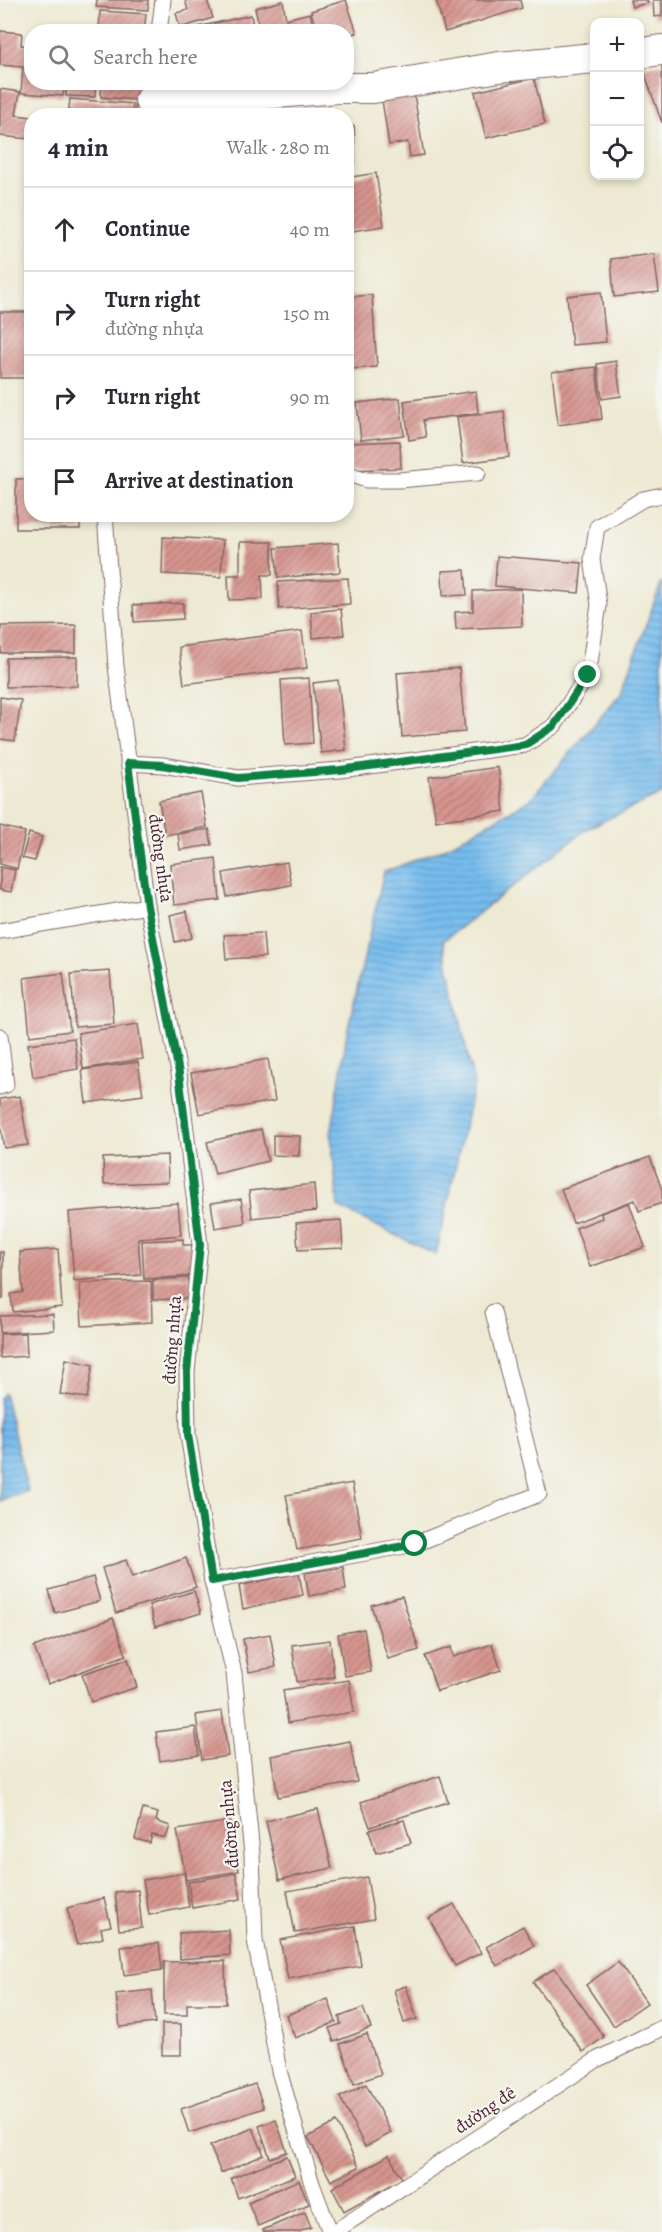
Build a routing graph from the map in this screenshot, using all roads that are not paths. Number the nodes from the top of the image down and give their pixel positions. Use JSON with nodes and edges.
{"nodes":[{"id":1,"x":163,"y":0,"type":"edge"},
{"id":2,"x":160,"y":24,"type":"edge"},
{"id":3,"x":662,"y":50,"type":"edge"},
{"id":4,"x":644,"y":52,"type":"edge"},
{"id":5,"x":590,"y":58,"type":"edge"},
{"id":6,"x":354,"y":88,"type":"edge"},
{"id":7,"x":313,"y":90,"type":"edge"},
{"id":8,"x":150,"y":99,"type":"edge"},
{"id":9,"x":478,"y":473,"type":"dead end"},
{"id":10,"x":354,"y":475,"type":"edge"},
{"id":11,"x":662,"y":495,"type":"edge"},
{"id":12,"x":106,"y":522,"type":"edge"},
{"id":13,"x":128,"y":763,"type":"junction"},
{"id":14,"x":147,"y":906,"type":"junction"},
{"id":15,"x":0,"y":931,"type":"edge"},
{"id":16,"x":0,"y":1036,"type":"edge"},
{"id":17,"x":0,"y":1087,"type":"edge"},
{"id":18,"x":493,"y":1312,"type":"dead end"},
{"id":19,"x":212,"y":1581,"type":"junction"},
{"id":20,"x":662,"y":2028,"type":"edge"},
{"id":21,"x":332,"y":2232,"type":"edge"}],
"edges":[{"from":1,"to":2,"type":"lane"},
{"from":3,"to":4,"type":"street"},
{"from":5,"to":6,"type":"street"},
{"from":7,"to":8,"type":"street"},
{"from":9,"to":10,"type":"lane"},
{"from":11,"to":13,"type":"lane"},
{"from":12,"to":13,"type":"lane","name":"đường nhựa"},
{"from":13,"to":14,"type":"lane","name":"đường nhựa"},
{"from":14,"to":15,"type":"lane"},
{"from":14,"to":19,"type":"lane","name":"đường nhựa"},
{"from":16,"to":17,"type":"lane"},
{"from":18,"to":19,"type":"lane"},
{"from":19,"to":21,"type":"lane","name":"đường nhựa"},
{"from":20,"to":21,"type":"lane","name":"đường đê"}]}
